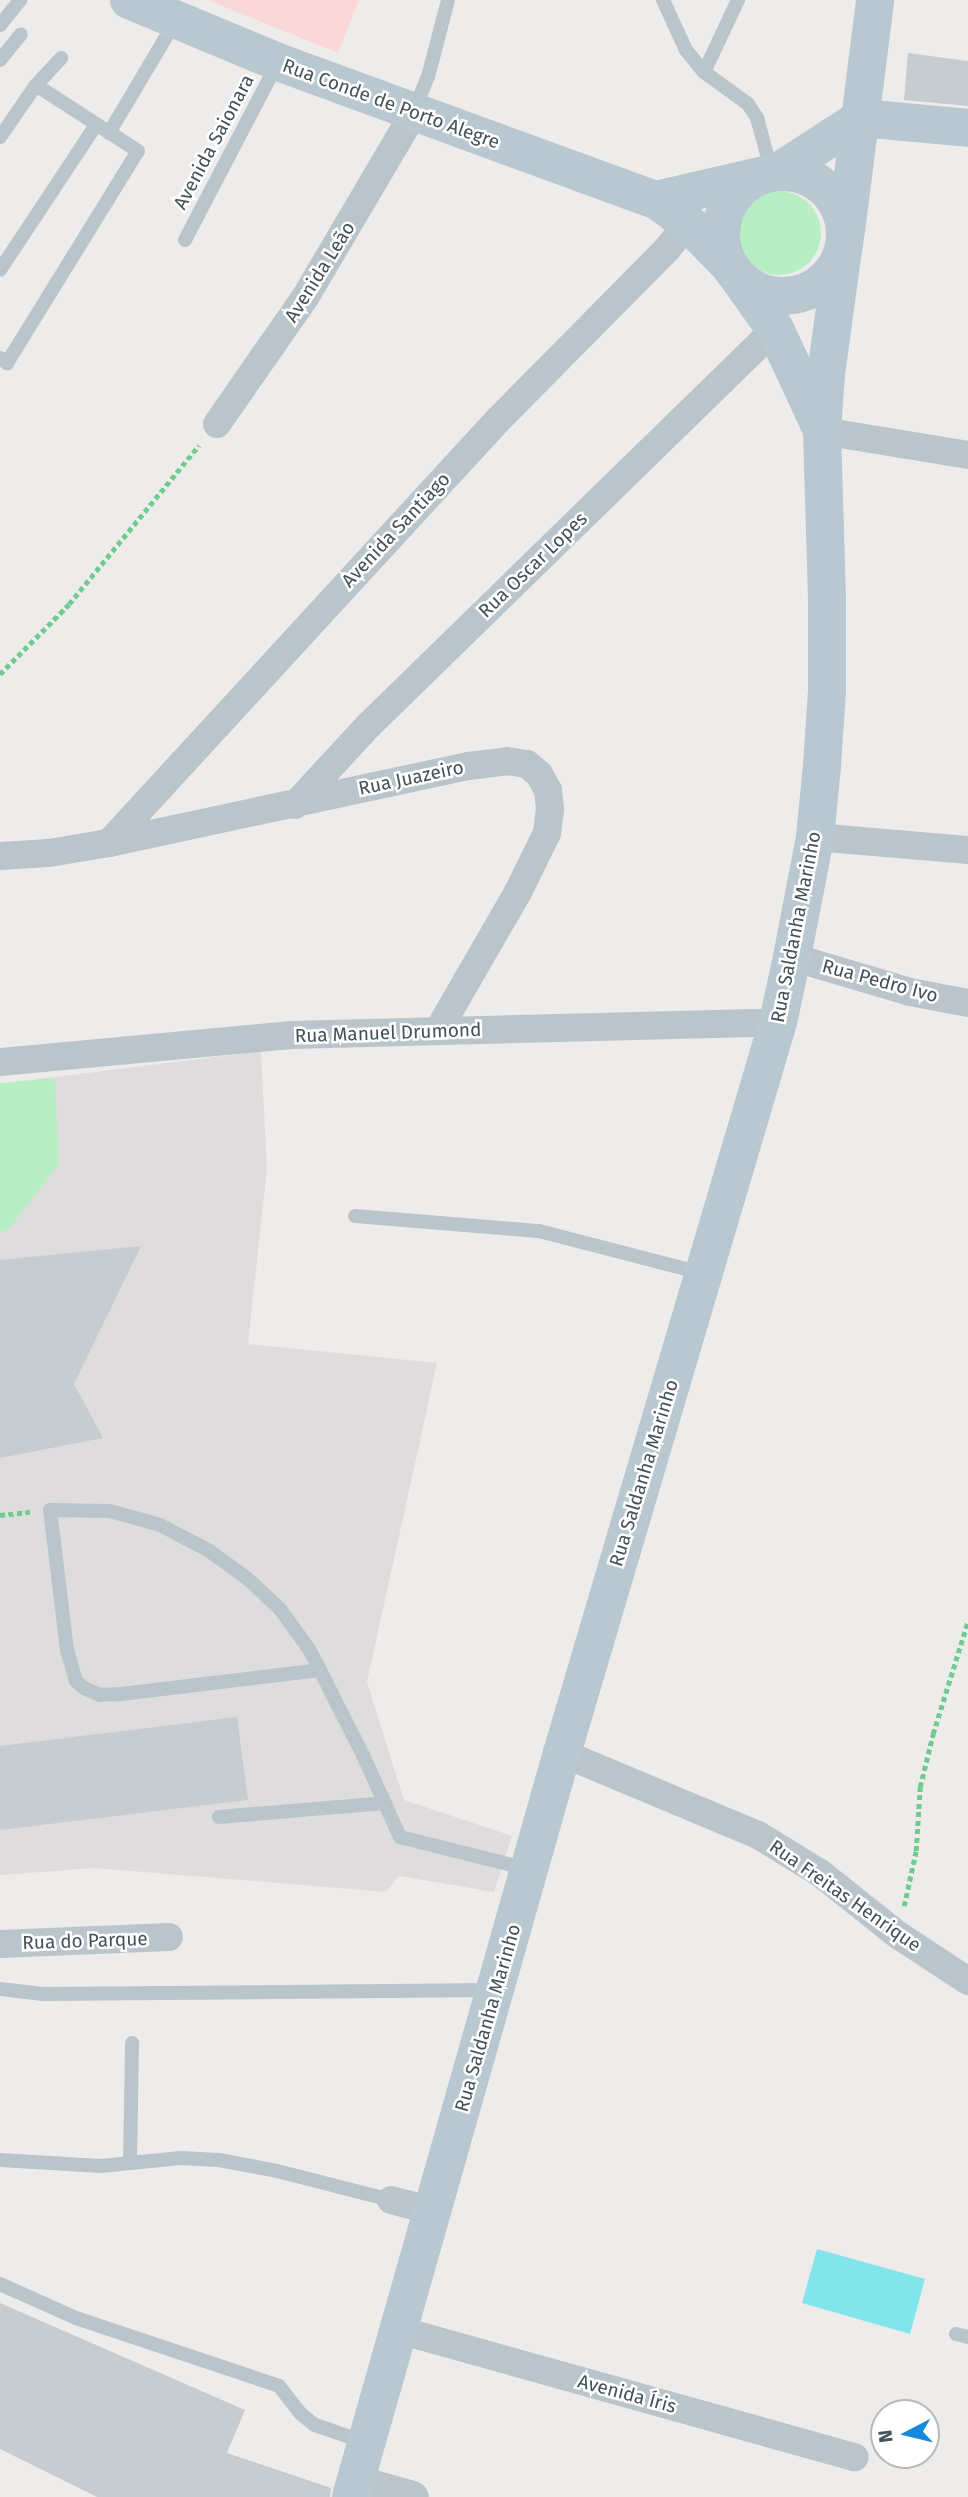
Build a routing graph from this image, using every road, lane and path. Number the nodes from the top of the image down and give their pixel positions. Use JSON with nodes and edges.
{"nodes":[{"id":1,"x":20,"y":0,"type":"edge"},
{"id":2,"x":129,"y":0,"type":"edge"},
{"id":3,"x":448,"y":0,"type":"edge"},
{"id":4,"x":663,"y":0,"type":"edge"},
{"id":5,"x":738,"y":0,"type":"edge"},
{"id":6,"x":875,"y":0,"type":"edge"},
{"id":7,"x":176,"y":21,"type":"junction"},
{"id":8,"x":0,"y":25,"type":"edge"},
{"id":9,"x":21,"y":34,"type":"dead end"},
{"id":10,"x":61,"y":58,"type":"dead end"},
{"id":11,"x":0,"y":61,"type":"edge"},
{"id":12,"x":278,"y":62,"type":"junction"},
{"id":13,"x":704,"y":72,"type":"junction"},
{"id":14,"x":36,"y":85,"type":"junction"},
{"id":15,"x":414,"y":113,"type":"junction"},
{"id":16,"x":861,"y":118,"type":"junction"},
{"id":17,"x":96,"y":125,"type":"junction"},
{"id":18,"x":968,"y":128,"type":"edge"},
{"id":19,"x":109,"y":133,"type":"junction"},
{"id":20,"x":0,"y":137,"type":"edge"},
{"id":21,"x":772,"y":173,"type":"junction"},
{"id":22,"x":656,"y":200,"type":"junction"},
{"id":23,"x":688,"y":223,"type":"junction"},
{"id":24,"x":185,"y":240,"type":"dead end"},
{"id":25,"x":844,"y":242,"type":"junction"},
{"id":26,"x":0,"y":270,"type":"edge"},
{"id":27,"x":733,"y":270,"type":"junction"},
{"id":28,"x":775,"y":329,"type":"junction"},
{"id":29,"x":0,"y":358,"type":"edge"},
{"id":30,"x":216,"y":424,"type":"joint"},
{"id":31,"x":839,"y":434,"type":"junction"},
{"id":32,"x":968,"y":455,"type":"edge"},
{"id":33,"x":0,"y":674,"type":"edge"},
{"id":34,"x":295,"y":805,"type":"junction"},
{"id":35,"x":815,"y":837,"type":"junction"},
{"id":36,"x":109,"y":843,"type":"junction"},
{"id":37,"x":968,"y":850,"type":"edge"},
{"id":38,"x":0,"y":856,"type":"edge"},
{"id":39,"x":792,"y":957,"type":"junction"},
{"id":40,"x":968,"y":1003,"type":"edge"},
{"id":41,"x":778,"y":1022,"type":"junction"},
{"id":42,"x":439,"y":1029,"type":"junction"},
{"id":43,"x":0,"y":1062,"type":"edge"},
{"id":44,"x":355,"y":1216,"type":"dead end"},
{"id":45,"x":704,"y":1274,"type":"junction"},
{"id":46,"x":50,"y":1510,"type":"junction"},
{"id":47,"x":0,"y":1515,"type":"edge"},
{"id":48,"x":968,"y":1621,"type":"edge"},
{"id":49,"x":320,"y":1670,"type":"junction"},
{"id":50,"x":562,"y":1753,"type":"junction"},
{"id":51,"x":384,"y":1803,"type":"junction"},
{"id":52,"x":219,"y":1817,"type":"dead end"},
{"id":53,"x":530,"y":1870,"type":"junction"},
{"id":54,"x":898,"y":1935,"type":"junction"},
{"id":55,"x":169,"y":1937,"type":"dead end"},
{"id":56,"x":0,"y":1944,"type":"edge"},
{"id":57,"x":968,"y":1981,"type":"edge"},
{"id":58,"x":0,"y":1989,"type":"edge"},
{"id":59,"x":497,"y":1990,"type":"junction"},
{"id":60,"x":132,"y":2043,"type":"dead end"},
{"id":61,"x":0,"y":2160,"type":"edge"},
{"id":62,"x":130,"y":2162,"type":"junction"},
{"id":63,"x":391,"y":2200,"type":"joint"},
{"id":64,"x":433,"y":2211,"type":"junction"},
{"id":65,"x":1,"y":2284,"type":"edge"},
{"id":66,"x":399,"y":2330,"type":"junction"},
{"id":67,"x":366,"y":2442,"type":"junction"},
{"id":68,"x":855,"y":2457,"type":"dead end"},
{"id":69,"x":353,"y":2489,"type":"edge"},
{"id":70,"x":412,"y":2497,"type":"edge"}],
"edges":[{"from":1,"to":8,"type":"lane"},
{"from":2,"to":7,"type":"main road","name":"Rua Conde de Porto Alegre"},
{"from":3,"to":15,"type":"lane"},
{"from":4,"to":13,"type":"lane"},
{"from":5,"to":13,"type":"lane"},
{"from":6,"to":16,"type":"main road","name":"Rua Saldanha Marinho"},
{"from":7,"to":12,"type":"main road","name":"Rua Conde de Porto Alegre"},
{"from":7,"to":19,"type":"lane"},
{"from":9,"to":11,"type":"lane"},
{"from":10,"to":14,"type":"lane"},
{"from":12,"to":15,"type":"main road","name":"Rua Conde de Porto Alegre"},
{"from":12,"to":24,"type":"lane","name":"Avenida Saionara"},
{"from":13,"to":21,"type":"lane"},
{"from":14,"to":17,"type":"lane"},
{"from":14,"to":20,"type":"lane"},
{"from":15,"to":22,"type":"main road","name":"Rua Conde de Porto Alegre"},
{"from":15,"to":30,"type":"street","name":"Avenida Leão"},
{"from":16,"to":18,"type":"main road"},
{"from":16,"to":21,"type":"main road"},
{"from":16,"to":25,"type":"main road","name":"Rua Saldanha Marinho"},
{"from":17,"to":19,"type":"lane"},
{"from":17,"to":26,"type":"lane"},
{"from":19,"to":29,"type":"lane"},
{"from":21,"to":22,"type":"main road"},
{"from":21,"to":25,"type":"main road"},
{"from":21,"to":27,"type":"main road"},
{"from":22,"to":23,"type":"main road","name":"Rua Conde de Porto Alegre"},
{"from":23,"to":27,"type":"main road","name":"Rua Conde de Porto Alegre"},
{"from":23,"to":36,"type":"street","name":"Avenida Santiago"},
{"from":25,"to":27,"type":"main road"},
{"from":25,"to":31,"type":"main road","name":"Rua Saldanha Marinho"},
{"from":27,"to":28,"type":"main road","name":"Rua Saldanha Marinho"},
{"from":28,"to":31,"type":"main road","name":"Rua Saldanha Marinho"},
{"from":28,"to":34,"type":"street","name":"Rua Oscar Lopes"},
{"from":30,"to":33,"type":"path"},
{"from":31,"to":32,"type":"street"},
{"from":31,"to":35,"type":"main road","name":"Rua Saldanha Marinho"},
{"from":34,"to":36,"type":"street","name":"Rua Juazeiro"},
{"from":34,"to":42,"type":"street","name":"Rua Juazeiro"},
{"from":35,"to":37,"type":"street"},
{"from":35,"to":39,"type":"main road","name":"Rua Saldanha Marinho"},
{"from":36,"to":38,"type":"street","name":"Rua Juazeiro"},
{"from":39,"to":40,"type":"street","name":"Rua Pedro Ivo"},
{"from":39,"to":41,"type":"main road","name":"Rua Saldanha Marinho"},
{"from":41,"to":42,"type":"street","name":"Rua Manuel Drumond"},
{"from":41,"to":45,"type":"main road","name":"Rua Saldanha Marinho"},
{"from":42,"to":43,"type":"street","name":"Rua Manuel Drumond"},
{"from":44,"to":45,"type":"lane"},
{"from":45,"to":50,"type":"main road","name":"Rua Saldanha Marinho"},
{"from":46,"to":47,"type":"path"},
{"from":46,"to":49,"type":"lane"},
{"from":46,"to":49,"type":"lane"},
{"from":48,"to":54,"type":"path"},
{"from":49,"to":51,"type":"lane"},
{"from":50,"to":53,"type":"main road","name":"Rua Saldanha Marinho"},
{"from":50,"to":54,"type":"street","name":"Rua Freitas Henrique"},
{"from":51,"to":52,"type":"lane"},
{"from":51,"to":53,"type":"lane"},
{"from":53,"to":59,"type":"main road","name":"Rua Saldanha Marinho"},
{"from":54,"to":57,"type":"street","name":"Rua Freitas Henrique"},
{"from":55,"to":56,"type":"street","name":"Rua do Parque"},
{"from":58,"to":59,"type":"lane"},
{"from":59,"to":64,"type":"main road","name":"Rua Saldanha Marinho"},
{"from":60,"to":62,"type":"lane"},
{"from":61,"to":62,"type":"lane"},
{"from":62,"to":63,"type":"lane"},
{"from":63,"to":64,"type":"street"},
{"from":64,"to":66,"type":"main road","name":"Rua Saldanha Marinho"},
{"from":65,"to":67,"type":"lane"},
{"from":66,"to":67,"type":"main road","name":"Rua Saldanha Marinho"},
{"from":66,"to":68,"type":"street","name":"Avenida Íris"},
{"from":67,"to":69,"type":"main road","name":"Rua Saldanha Marinho"},
{"from":69,"to":70,"type":"street"}]}
